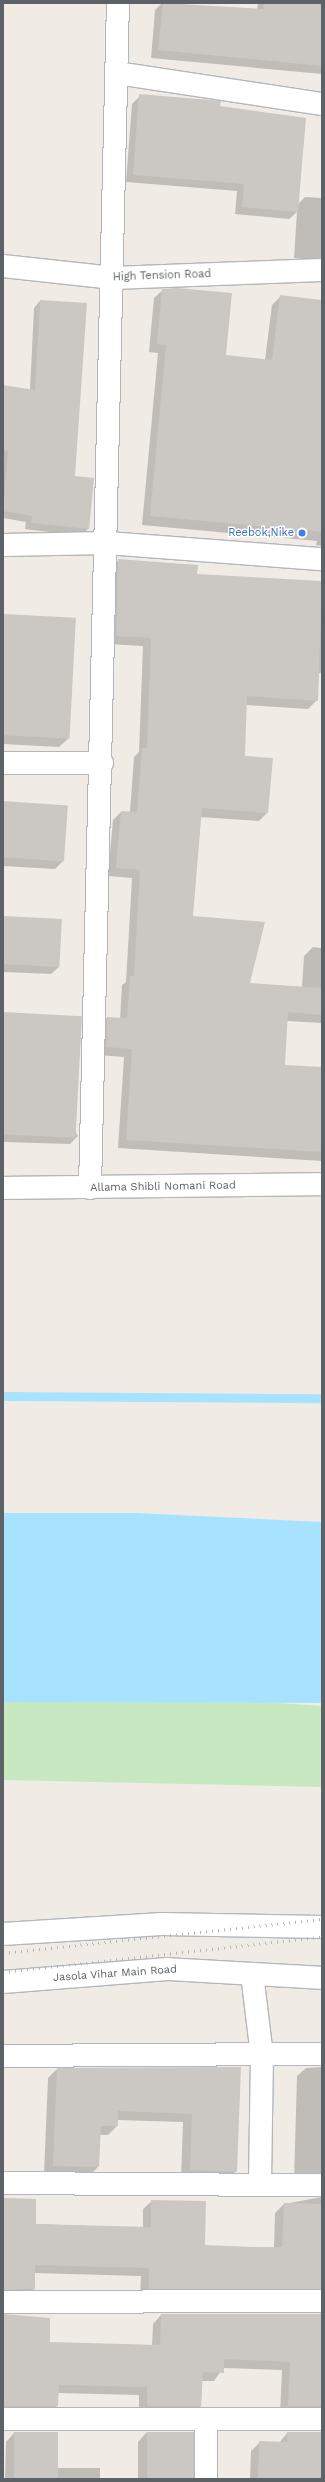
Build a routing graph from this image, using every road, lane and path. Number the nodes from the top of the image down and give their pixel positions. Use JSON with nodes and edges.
{"nodes":[{"id":1,"x":118,"y":3,"type":"edge"},
{"id":2,"x":117,"y":72,"type":"junction"},
{"id":3,"x":322,"y":104,"type":"edge"},
{"id":4,"x":3,"y":266,"type":"edge"},
{"id":5,"x":322,"y":270,"type":"edge"},
{"id":6,"x":114,"y":278,"type":"junction"},
{"id":7,"x":107,"y":543,"type":"junction"},
{"id":8,"x":3,"y":545,"type":"edge"},
{"id":9,"x":322,"y":559,"type":"edge"},
{"id":10,"x":3,"y":763,"type":"edge"},
{"id":11,"x":102,"y":763,"type":"junction"},
{"id":12,"x":322,"y":1184,"type":"edge"},
{"id":13,"x":3,"y":1188,"type":"edge"},
{"id":14,"x":90,"y":1188,"type":"junction"},
{"id":15,"x":322,"y":1927,"type":"edge"},
{"id":16,"x":3,"y":1934,"type":"edge"},
{"id":17,"x":252,"y":1974,"type":"junction"},
{"id":18,"x":322,"y":1978,"type":"edge"},
{"id":19,"x":3,"y":1982,"type":"edge"},
{"id":20,"x":322,"y":2054,"type":"edge"},
{"id":21,"x":262,"y":2055,"type":"junction"},
{"id":22,"x":3,"y":2056,"type":"edge"},
{"id":23,"x":3,"y":2183,"type":"edge"},
{"id":24,"x":260,"y":2185,"type":"junction"},
{"id":25,"x":322,"y":2185,"type":"edge"},
{"id":26,"x":322,"y":2301,"type":"edge"},
{"id":27,"x":3,"y":2302,"type":"edge"},
{"id":28,"x":3,"y":2419,"type":"edge"},
{"id":29,"x":206,"y":2419,"type":"junction"},
{"id":30,"x":322,"y":2419,"type":"edge"},
{"id":31,"x":206,"y":2479,"type":"edge"}],
"edges":[{"from":1,"to":2,"type":"street"},
{"from":2,"to":3,"type":"street"},
{"from":2,"to":6,"type":"street"},
{"from":4,"to":6,"type":"street","name":"High Tension Road"},
{"from":5,"to":6,"type":"street","name":"High Tension Road"},
{"from":6,"to":7,"type":"street"},
{"from":7,"to":8,"type":"street"},
{"from":7,"to":9,"type":"street"},
{"from":7,"to":11,"type":"street"},
{"from":10,"to":11,"type":"street"},
{"from":11,"to":14,"type":"street"},
{"from":12,"to":14,"type":"street","name":"Allama Shibli Nomani Road"},
{"from":13,"to":14,"type":"street","name":"Allama Shibli Nomani Road"},
{"from":15,"to":16,"type":"street"},
{"from":17,"to":18,"type":"street","name":"Jasola Vihar Main Road"},
{"from":17,"to":19,"type":"street","name":"Jasola Vihar Main Road"},
{"from":17,"to":21,"type":"street"},
{"from":20,"to":21,"type":"street"},
{"from":21,"to":22,"type":"street"},
{"from":21,"to":24,"type":"street"},
{"from":23,"to":24,"type":"street"},
{"from":24,"to":25,"type":"street"},
{"from":26,"to":27,"type":"street"},
{"from":28,"to":29,"type":"street"},
{"from":29,"to":30,"type":"street"},
{"from":29,"to":31,"type":"street"}]}
